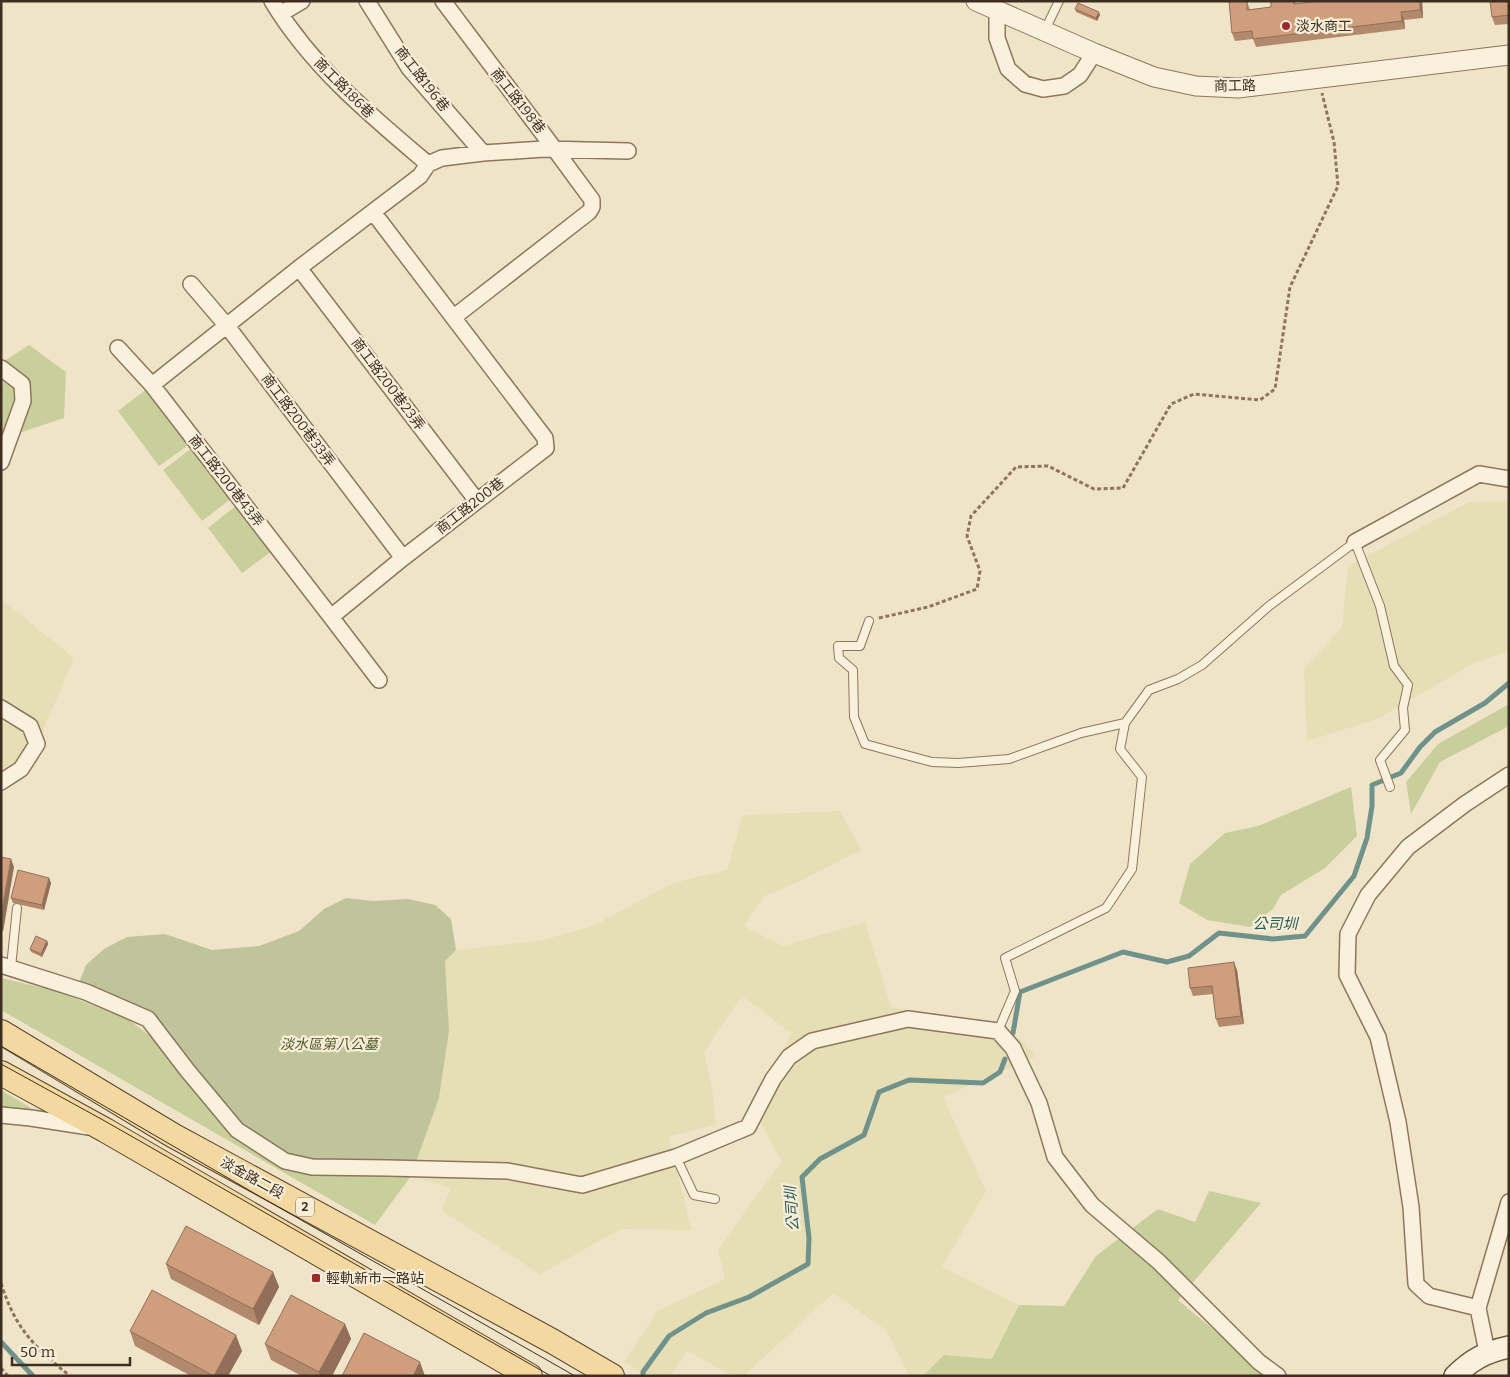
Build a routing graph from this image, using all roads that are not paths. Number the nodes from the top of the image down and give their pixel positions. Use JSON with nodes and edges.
{"nodes":[{"id":1,"x":302,"y":1,"type":"edge"},
{"id":2,"x":367,"y":1,"type":"edge"},
{"id":3,"x":443,"y":1,"type":"edge"},
{"id":4,"x":976,"y":1,"type":"edge"},
{"id":5,"x":1059,"y":1,"type":"edge"},
{"id":6,"x":276,"y":8,"type":"edge"},
{"id":7,"x":997,"y":11,"type":"junction"},
{"id":8,"x":1044,"y":32,"type":"junction"},
{"id":9,"x":1094,"y":54,"type":"junction"},
{"id":10,"x":1509,"y":55,"type":"edge"},
{"id":11,"x":556,"y":151,"type":"junction"},
{"id":12,"x":628,"y":152,"type":"dead end"},
{"id":13,"x":483,"y":153,"type":"junction"},
{"id":14,"x":428,"y":164,"type":"junction"},
{"id":15,"x":373,"y":212,"type":"junction"},
{"id":16,"x":299,"y":268,"type":"junction"},
{"id":17,"x":191,"y":284,"type":"dead end"},
{"id":18,"x":454,"y":317,"type":"junction"},
{"id":19,"x":227,"y":326,"type":"junction"},
{"id":20,"x":118,"y":348,"type":"dead end"},
{"id":21,"x":1,"y":368,"type":"edge"},
{"id":22,"x":152,"y":385,"type":"junction"},
{"id":23,"x":1,"y":462,"type":"edge"},
{"id":24,"x":1509,"y":479,"type":"edge"},
{"id":25,"x":477,"y":501,"type":"junction"},
{"id":26,"x":1355,"y":542,"type":"junction"},
{"id":27,"x":403,"y":558,"type":"junction"},
{"id":28,"x":331,"y":617,"type":"junction"},
{"id":29,"x":869,"y":621,"type":"road end"},
{"id":30,"x":379,"y":680,"type":"dead end"},
{"id":31,"x":1,"y":708,"type":"edge"},
{"id":32,"x":1125,"y":723,"type":"junction"},
{"id":33,"x":1509,"y":776,"type":"edge"},
{"id":34,"x":1,"y":782,"type":"edge"},
{"id":35,"x":1390,"y":787,"type":"dead end"},
{"id":36,"x":17,"y":908,"type":"edge"},
{"id":37,"x":6,"y":966,"type":"edge"},
{"id":38,"x":998,"y":1031,"type":"junction"},
{"id":39,"x":1,"y":1032,"type":"edge"},
{"id":40,"x":1,"y":1073,"type":"edge"},
{"id":41,"x":1,"y":1115,"type":"edge"},
{"id":42,"x":104,"y":1130,"type":"junction"},
{"id":43,"x":676,"y":1157,"type":"junction"},
{"id":44,"x":715,"y":1199,"type":"dead end"},
{"id":45,"x":1509,"y":1202,"type":"edge"},
{"id":46,"x":1503,"y":1239,"type":"edge"},
{"id":47,"x":1478,"y":1308,"type":"junction"},
{"id":48,"x":1509,"y":1347,"type":"edge"},
{"id":49,"x":1487,"y":1352,"type":"junction"},
{"id":50,"x":530,"y":1376,"type":"edge"},
{"id":51,"x":612,"y":1376,"type":"edge"},
{"id":52,"x":1278,"y":1376,"type":"edge"},
{"id":53,"x":1455,"y":1376,"type":"edge"}],
"edges":[{"from":1,"to":6,"type":"street"},
{"from":2,"to":13,"type":"street","name":"商工路196巷"},
{"from":3,"to":11,"type":"street","name":"商工路198巷"},
{"from":4,"to":7,"type":"street","name":"商工路"},
{"from":5,"to":8,"type":"lane"},
{"from":6,"to":14,"type":"street","name":"商工路186巷"},
{"from":7,"to":8,"type":"street","name":"商工路"},
{"from":7,"to":9,"type":"street"},
{"from":8,"to":9,"type":"street","name":"商工路"},
{"from":9,"to":10,"type":"street","name":"商工路"},
{"from":11,"to":12,"type":"street"},
{"from":11,"to":13,"type":"street"},
{"from":11,"to":18,"type":"street","name":"商工路198巷"},
{"from":13,"to":14,"type":"street"},
{"from":14,"to":15,"type":"street"},
{"from":15,"to":16,"type":"street"},
{"from":15,"to":18,"type":"street","name":"商工路200巷"},
{"from":16,"to":19,"type":"street"},
{"from":16,"to":25,"type":"street","name":"商工路200巷23弄"},
{"from":17,"to":19,"type":"street","name":"商工路200巷33弄"},
{"from":18,"to":25,"type":"street","name":"商工路200巷"},
{"from":19,"to":22,"type":"street"},
{"from":19,"to":27,"type":"street","name":"商工路200巷33弄"},
{"from":20,"to":22,"type":"street","name":"商工路200巷43弄"},
{"from":21,"to":23,"type":"street"},
{"from":22,"to":28,"type":"street","name":"商工路200巷43弄"},
{"from":24,"to":26,"type":"street"},
{"from":25,"to":27,"type":"street","name":"商工路200巷"},
{"from":26,"to":32,"type":"lane"},
{"from":26,"to":35,"type":"lane"},
{"from":27,"to":28,"type":"street","name":"商工路200巷"},
{"from":28,"to":30,"type":"street"},
{"from":29,"to":32,"type":"lane"},
{"from":31,"to":34,"type":"street"},
{"from":32,"to":38,"type":"lane"},
{"from":33,"to":47,"type":"street"},
{"from":36,"to":37,"type":"lane"},
{"from":37,"to":43,"type":"street"},
{"from":38,"to":43,"type":"street"},
{"from":38,"to":52,"type":"street"},
{"from":39,"to":51,"type":"main road","name":"淡金路二段","number":"2"},
{"from":40,"to":42,"type":"main road"},
{"from":41,"to":42,"type":"street"},
{"from":42,"to":50,"type":"main road"},
{"from":43,"to":44,"type":"lane"},
{"from":45,"to":46,"type":"street"},
{"from":46,"to":47,"type":"street"},
{"from":47,"to":49,"type":"street"},
{"from":48,"to":49,"type":"main road"},
{"from":49,"to":53,"type":"main road"}]}
